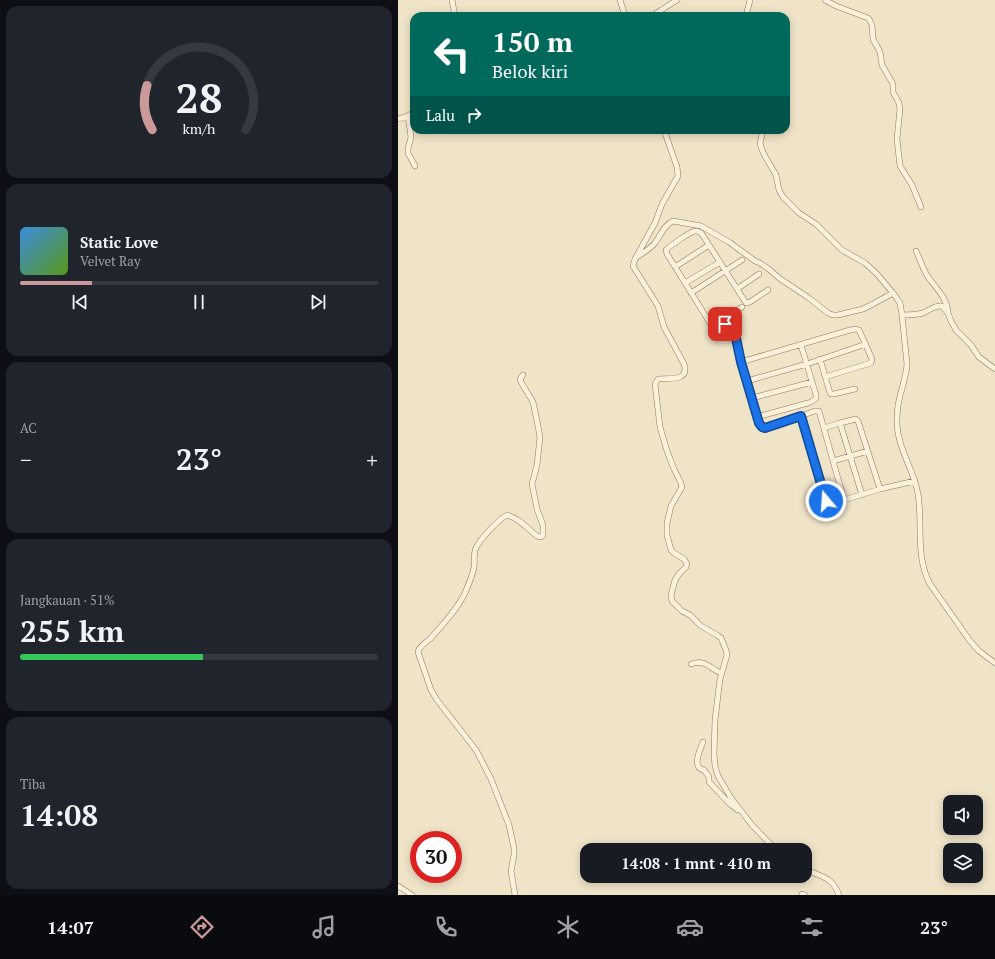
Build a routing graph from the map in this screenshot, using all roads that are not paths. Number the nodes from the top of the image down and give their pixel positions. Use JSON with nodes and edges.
{"nodes":[{"id":1,"x":452,"y":0,"type":"edge"},
{"id":2,"x":620,"y":0,"type":"edge"},
{"id":3,"x":677,"y":0,"type":"edge"},
{"id":4,"x":750,"y":0,"type":"edge"},
{"id":5,"x":825,"y":0,"type":"edge"},
{"id":6,"x":454,"y":12,"type":"edge"},
{"id":7,"x":624,"y":12,"type":"edge"},
{"id":8,"x":658,"y":12,"type":"edge"},
{"id":9,"x":747,"y":12,"type":"edge"},
{"id":10,"x":408,"y":116,"type":"joint"},
{"id":11,"x":398,"y":119,"type":"edge"},
{"id":12,"x":410,"y":130,"type":"edge"},
{"id":13,"x":411,"y":134,"type":"edge"},
{"id":14,"x":665,"y":134,"type":"edge"},
{"id":15,"x":761,"y":134,"type":"edge"},
{"id":16,"x":415,"y":166,"type":"dead end"},
{"id":17,"x":921,"y":207,"type":"dead end"},
{"id":18,"x":709,"y":245,"type":"junction"},
{"id":19,"x":916,"y":251,"type":"dead end"},
{"id":20,"x":636,"y":257,"type":"junction"},
{"id":21,"x":742,"y":260,"type":"dead end"},
{"id":22,"x":720,"y":262,"type":"junction"},
{"id":23,"x":675,"y":267,"type":"junction"},
{"id":24,"x":725,"y":271,"type":"junction"},
{"id":25,"x":760,"y":274,"type":"dead end"},
{"id":26,"x":685,"y":283,"type":"junction"},
{"id":27,"x":737,"y":289,"type":"junction"},
{"id":28,"x":768,"y":290,"type":"dead end"},
{"id":29,"x":691,"y":293,"type":"junction"},
{"id":30,"x":893,"y":293,"type":"junction"},
{"id":31,"x":742,"y":307,"type":"dead end"},
{"id":32,"x":948,"y":313,"type":"junction"},
{"id":33,"x":902,"y":315,"type":"junction"},
{"id":34,"x":720,"y":322,"type":"junction"},
{"id":35,"x":866,"y":344,"type":"junction"},
{"id":36,"x":801,"y":345,"type":"junction"},
{"id":37,"x":820,"y":359,"type":"junction"},
{"id":38,"x":741,"y":362,"type":"junction"},
{"id":39,"x":807,"y":364,"type":"junction"},
{"id":40,"x":995,"y":370,"type":"edge"},
{"id":41,"x":523,"y":374,"type":"dead end"},
{"id":42,"x":825,"y":377,"type":"junction"},
{"id":43,"x":747,"y":381,"type":"junction"},
{"id":44,"x":812,"y":382,"type":"junction"},
{"id":45,"x":855,"y":388,"type":"dead end"},
{"id":46,"x":752,"y":398,"type":"junction"},
{"id":47,"x":801,"y":416,"type":"junction"},
{"id":48,"x":757,"y":417,"type":"junction"},
{"id":49,"x":840,"y":423,"type":"junction"},
{"id":50,"x":824,"y":428,"type":"junction"},
{"id":51,"x":868,"y":451,"type":"junction"},
{"id":52,"x":851,"y":456,"type":"junction"},
{"id":53,"x":833,"y":461,"type":"junction"},
{"id":54,"x":915,"y":481,"type":"junction"},
{"id":55,"x":880,"y":489,"type":"junction"},
{"id":56,"x":862,"y":494,"type":"junction"},
{"id":57,"x":844,"y":500,"type":"junction"},
{"id":58,"x":995,"y":663,"type":"edge"},
{"id":59,"x":691,"y":664,"type":"dead end"},
{"id":60,"x":721,"y":673,"type":"junction"},
{"id":61,"x":703,"y":742,"type":"dead end"},
{"id":62,"x":740,"y":811,"type":"junction"},
{"id":63,"x":769,"y":843,"type":"edge"},
{"id":64,"x":812,"y":872,"type":"edge"},
{"id":65,"x":398,"y":886,"type":"edge"},
{"id":66,"x":412,"y":895,"type":"edge"},
{"id":67,"x":515,"y":895,"type":"edge"},
{"id":68,"x":839,"y":895,"type":"edge"}],
"edges":[{"from":1,"to":6,"type":"street"},
{"from":2,"to":7,"type":"street"},
{"from":3,"to":8,"type":"street"},
{"from":4,"to":9,"type":"street"},
{"from":5,"to":17,"type":"street"},
{"from":10,"to":11,"type":"street"},
{"from":10,"to":12,"type":"street"},
{"from":13,"to":16,"type":"street"},
{"from":14,"to":20,"type":"street"},
{"from":15,"to":30,"type":"street"},
{"from":18,"to":22,"type":"street"},
{"from":18,"to":23,"type":"street"},
{"from":18,"to":23,"type":"street"},
{"from":19,"to":32,"type":"street"},
{"from":20,"to":30,"type":"street"},
{"from":20,"to":60,"type":"street"},
{"from":21,"to":24,"type":"street"},
{"from":22,"to":24,"type":"street"},
{"from":22,"to":26,"type":"street"},
{"from":23,"to":26,"type":"street"},
{"from":24,"to":27,"type":"street"},
{"from":24,"to":29,"type":"street"},
{"from":25,"to":27,"type":"street"},
{"from":26,"to":29,"type":"street"},
{"from":27,"to":28,"type":"street"},
{"from":29,"to":34,"type":"street"},
{"from":30,"to":33,"type":"street"},
{"from":31,"to":34,"type":"street"},
{"from":32,"to":33,"type":"street"},
{"from":32,"to":40,"type":"street"},
{"from":33,"to":54,"type":"street"},
{"from":34,"to":38,"type":"street"},
{"from":35,"to":36,"type":"street"},
{"from":35,"to":37,"type":"street"},
{"from":35,"to":42,"type":"street"},
{"from":36,"to":38,"type":"street"},
{"from":36,"to":39,"type":"street"},
{"from":37,"to":39,"type":"street"},
{"from":37,"to":42,"type":"street"},
{"from":38,"to":43,"type":"street"},
{"from":39,"to":43,"type":"street"},
{"from":39,"to":44,"type":"street"},
{"from":41,"to":67,"type":"street"},
{"from":42,"to":45,"type":"street"},
{"from":43,"to":46,"type":"street"},
{"from":44,"to":46,"type":"street"},
{"from":44,"to":48,"type":"street"},
{"from":46,"to":48,"type":"street"},
{"from":47,"to":48,"type":"street"},
{"from":47,"to":50,"type":"street"},
{"from":47,"to":57,"type":"street"},
{"from":49,"to":50,"type":"street"},
{"from":49,"to":51,"type":"street"},
{"from":49,"to":52,"type":"street"},
{"from":50,"to":53,"type":"street"},
{"from":51,"to":52,"type":"street"},
{"from":51,"to":55,"type":"street"},
{"from":52,"to":53,"type":"street"},
{"from":52,"to":56,"type":"street"},
{"from":53,"to":57,"type":"street"},
{"from":54,"to":55,"type":"street"},
{"from":54,"to":58,"type":"street"},
{"from":55,"to":56,"type":"street"},
{"from":56,"to":57,"type":"street"},
{"from":59,"to":60,"type":"street"},
{"from":60,"to":62,"type":"street"},
{"from":61,"to":62,"type":"street"},
{"from":62,"to":63,"type":"street"},
{"from":64,"to":68,"type":"street"},
{"from":65,"to":66,"type":"street"}]}
